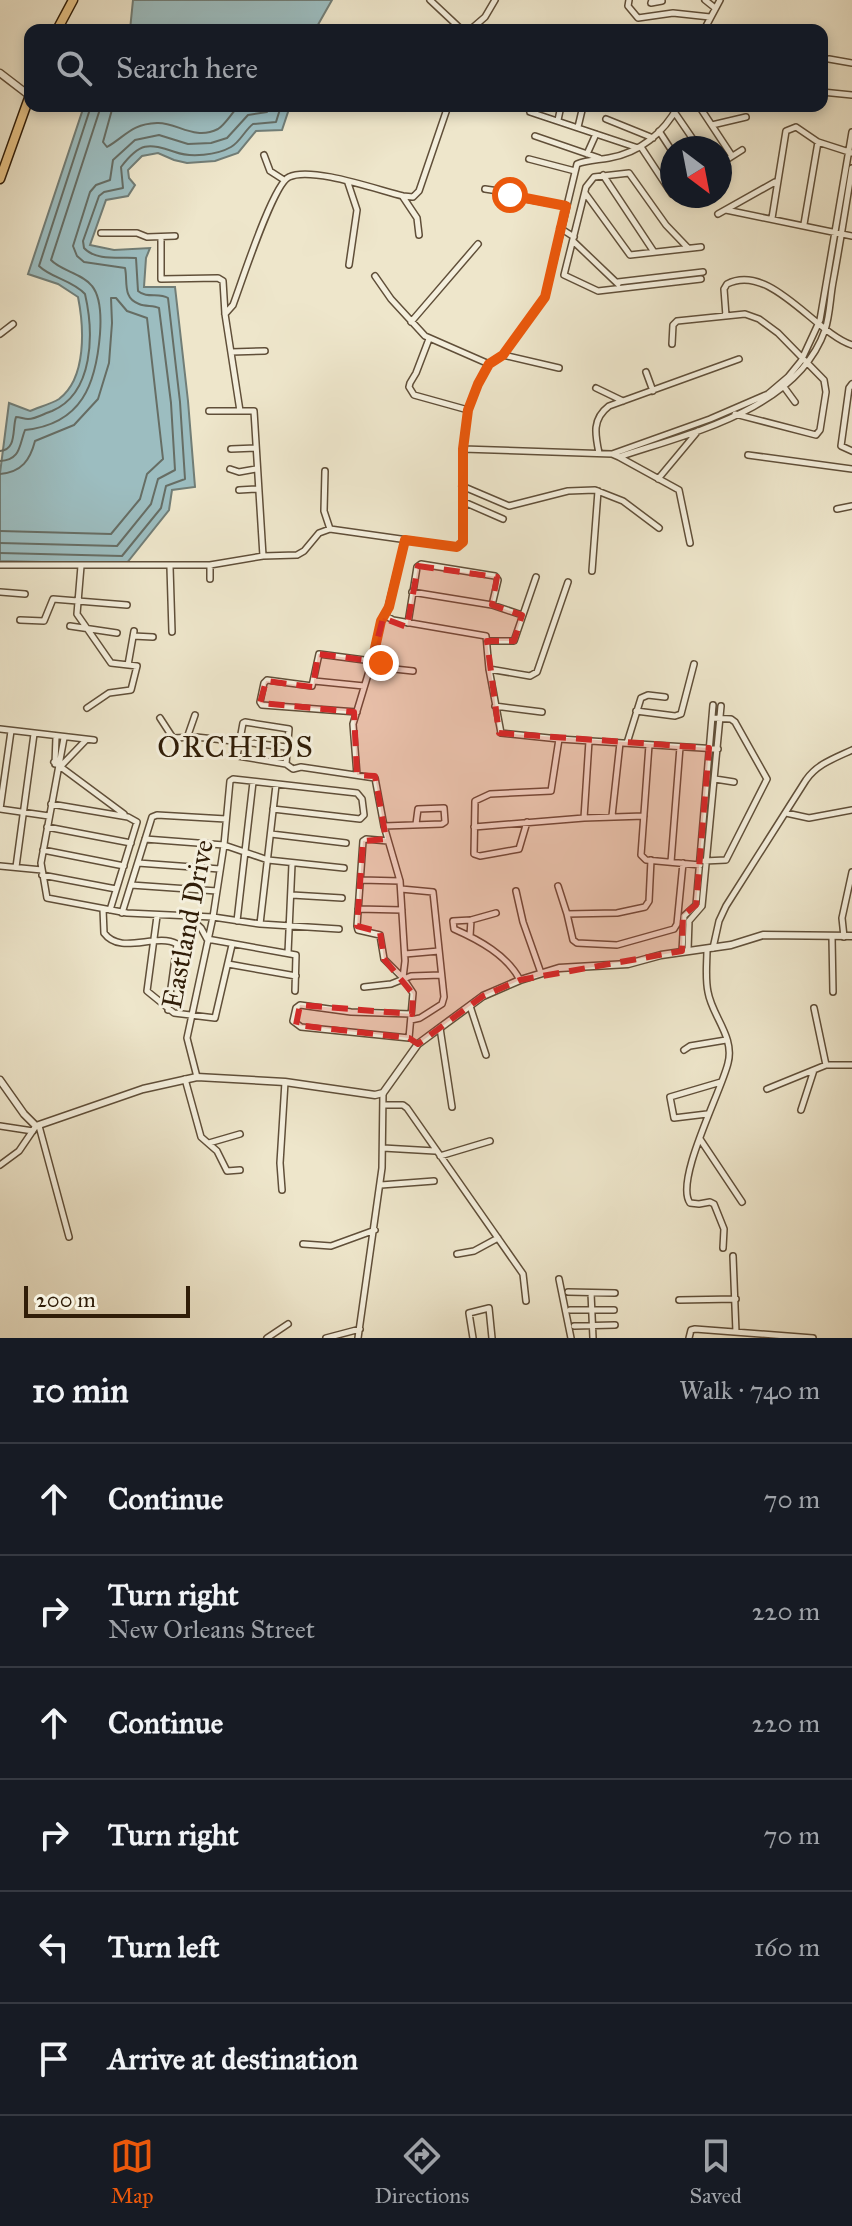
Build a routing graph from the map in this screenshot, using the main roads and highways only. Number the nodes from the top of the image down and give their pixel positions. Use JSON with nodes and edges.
{"nodes":[{"id":1,"x":73,"y":0,"type":"edge"},
{"id":2,"x":60,"y":24,"type":"edge"},
{"id":3,"x":24,"y":112,"type":"edge"},
{"id":4,"x":0,"y":179,"type":"edge"}],
"edges":[{"from":1,"to":2,"type":"main road"},
{"from":3,"to":4,"type":"main road"}]}
